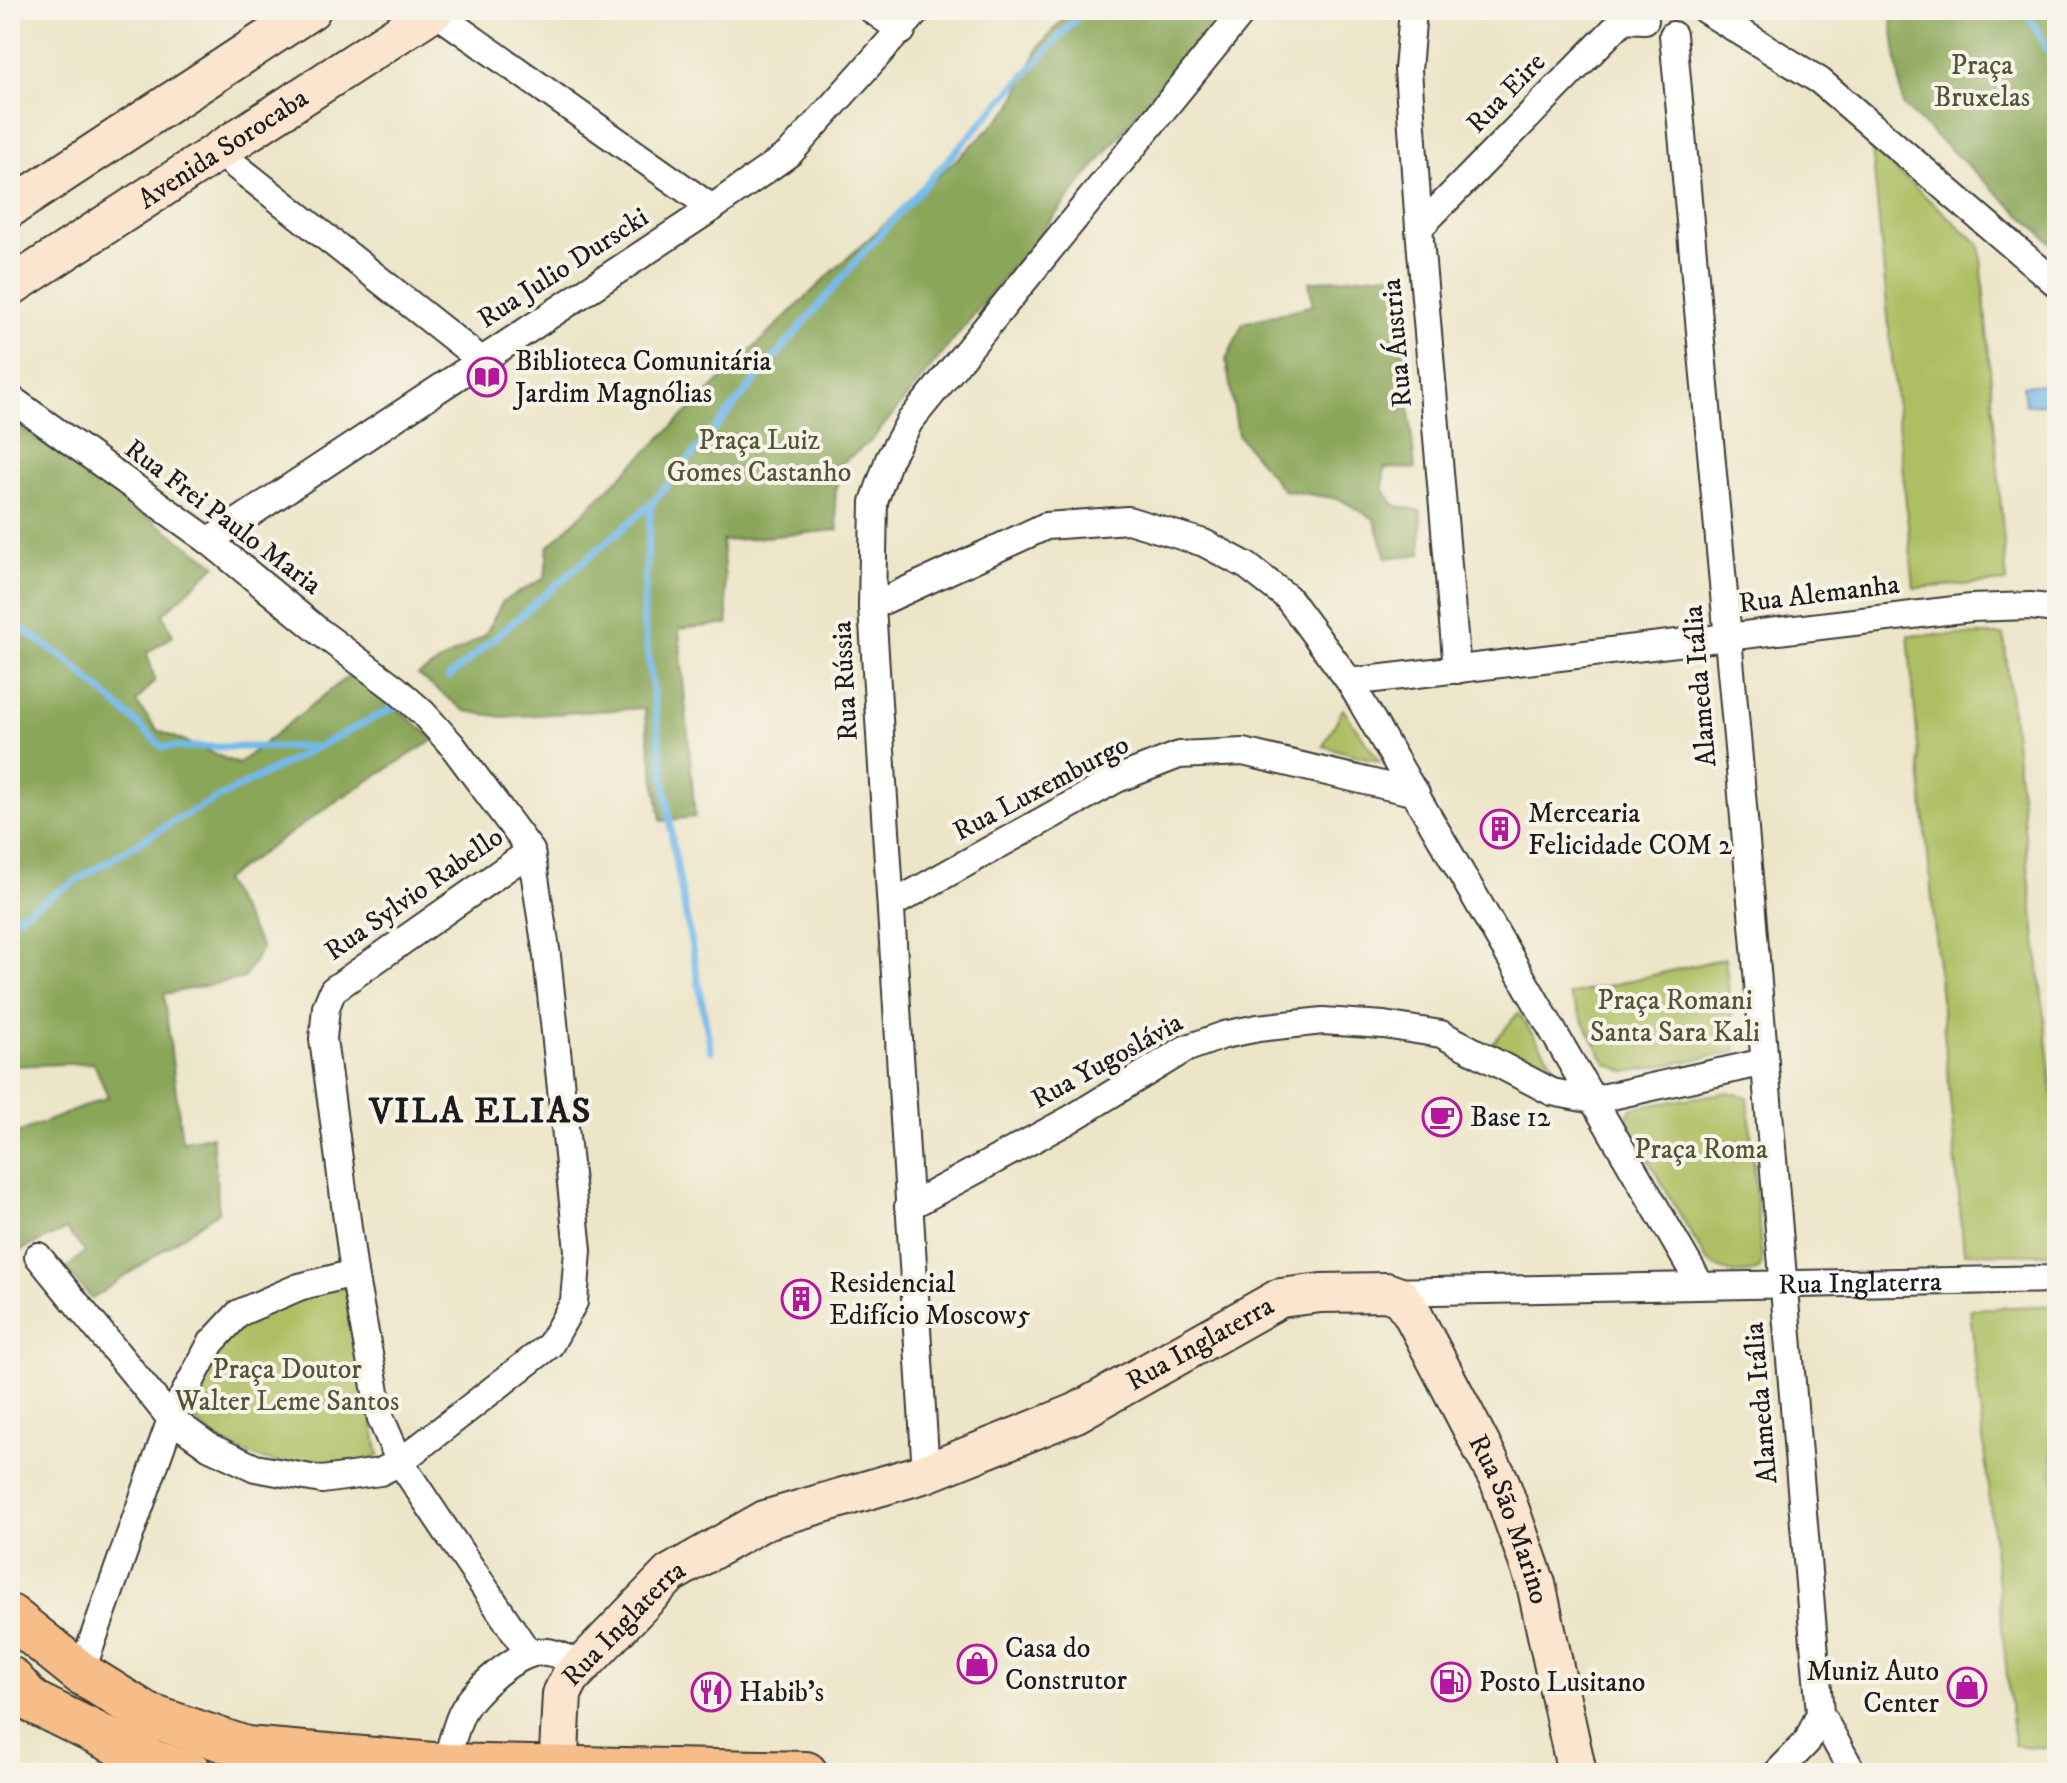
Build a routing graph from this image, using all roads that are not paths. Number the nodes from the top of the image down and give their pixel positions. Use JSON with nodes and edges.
{"nodes":[{"id":1,"x":311,"y":10,"type":"edge"},
{"id":2,"x":433,"y":10,"type":"edge"},
{"id":3,"x":872,"y":10,"type":"edge"},
{"id":4,"x":918,"y":10,"type":"edge"},
{"id":5,"x":1244,"y":10,"type":"edge"},
{"id":6,"x":1413,"y":10,"type":"edge"},
{"id":7,"x":1702,"y":10,"type":"edge"},
{"id":8,"x":1644,"y":15,"type":"edge"},
{"id":9,"x":902,"y":31,"type":"junction"},
{"id":10,"x":1673,"y":35,"type":"junction"},
{"id":11,"x":217,"y":151,"type":"junction"},
{"id":12,"x":10,"y":208,"type":"edge"},
{"id":13,"x":712,"y":208,"type":"junction"},
{"id":14,"x":1419,"y":228,"type":"junction"},
{"id":15,"x":2057,"y":284,"type":"edge"},
{"id":16,"x":10,"y":287,"type":"edge"},
{"id":17,"x":481,"y":360,"type":"junction"},
{"id":18,"x":10,"y":398,"type":"edge"},
{"id":19,"x":209,"y":541,"type":"junction"},
{"id":20,"x":872,"y":606,"type":"junction"},
{"id":21,"x":2057,"y":609,"type":"edge"},
{"id":22,"x":1727,"y":637,"type":"junction"},
{"id":23,"x":1457,"y":670,"type":"junction"},
{"id":24,"x":1350,"y":682,"type":"junction"},
{"id":25,"x":1416,"y":793,"type":"junction"},
{"id":26,"x":531,"y":851,"type":"junction"},
{"id":27,"x":891,"y":905,"type":"junction"},
{"id":28,"x":1765,"y":1062,"type":"junction"},
{"id":29,"x":1593,"y":1100,"type":"junction"},
{"id":30,"x":908,"y":1207,"type":"junction"},
{"id":31,"x":38,"y":1256,"type":"dead end"},
{"id":32,"x":354,"y":1273,"type":"junction"},
{"id":33,"x":2057,"y":1279,"type":"edge"},
{"id":34,"x":1782,"y":1283,"type":"junction"},
{"id":35,"x":1700,"y":1284,"type":"junction"},
{"id":36,"x":1386,"y":1292,"type":"junction"},
{"id":37,"x":171,"y":1419,"type":"junction"},
{"id":38,"x":400,"y":1462,"type":"junction"},
{"id":39,"x":926,"y":1473,"type":"junction"},
{"id":40,"x":10,"y":1616,"type":"edge"},
{"id":41,"x":529,"y":1654,"type":"junction"},
{"id":42,"x":581,"y":1666,"type":"junction"},
{"id":43,"x":81,"y":1673,"type":"junction"},
{"id":44,"x":10,"y":1678,"type":"edge"},
{"id":45,"x":1820,"y":1713,"type":"junction"},
{"id":46,"x":445,"y":1765,"type":"junction"},
{"id":47,"x":558,"y":1770,"type":"edge"},
{"id":48,"x":191,"y":1773,"type":"edge"},
{"id":49,"x":806,"y":1773,"type":"edge"},
{"id":50,"x":1577,"y":1773,"type":"edge"},
{"id":51,"x":1777,"y":1773,"type":"edge"},
{"id":52,"x":1853,"y":1773,"type":"edge"}],
"edges":[{"from":1,"to":12,"type":"street"},
{"from":2,"to":11,"type":"street","name":"Avenida Sorocaba"},
{"from":2,"to":13,"type":"street"},
{"from":3,"to":9,"type":"street"},
{"from":4,"to":9,"type":"street","name":"Rua Julio Durscki"},
{"from":5,"to":20,"type":"street","name":"Rua Rússia"},
{"from":6,"to":14,"type":"street","name":"Rua Áustria"},
{"from":7,"to":10,"type":"street"},
{"from":7,"to":15,"type":"street"},
{"from":8,"to":10,"type":"street"},
{"from":8,"to":14,"type":"street","name":"Rua Eire"},
{"from":9,"to":13,"type":"street","name":"Rua Julio Durscki"},
{"from":10,"to":22,"type":"street","name":"Alameda Itália"},
{"from":11,"to":16,"type":"street","name":"Avenida Sorocaba"},
{"from":11,"to":17,"type":"street"},
{"from":13,"to":17,"type":"street","name":"Rua Julio Durscki"},
{"from":14,"to":23,"type":"street","name":"Rua Áustria"},
{"from":17,"to":19,"type":"street","name":"Rua Julio Durscki"},
{"from":18,"to":19,"type":"street","name":"Rua Frei Paulo Maria"},
{"from":19,"to":26,"type":"street","name":"Rua Frei Paulo Maria"},
{"from":20,"to":24,"type":"street"},
{"from":20,"to":27,"type":"street","name":"Rua Rússia"},
{"from":21,"to":22,"type":"street","name":"Rua Alemanha"},
{"from":22,"to":23,"type":"street","name":"Rua Alemanha"},
{"from":22,"to":28,"type":"street","name":"Alameda Itália"},
{"from":23,"to":24,"type":"street","name":"Rua Alemanha"},
{"from":24,"to":25,"type":"street"},
{"from":25,"to":27,"type":"street","name":"Rua Luxemburgo"},
{"from":25,"to":29,"type":"street"},
{"from":26,"to":32,"type":"street","name":"Rua Sylvio Rabello"},
{"from":26,"to":38,"type":"street"},
{"from":27,"to":30,"type":"street","name":"Rua Rússia"},
{"from":28,"to":29,"type":"street","name":"Rua Yugoslávia"},
{"from":28,"to":34,"type":"street","name":"Alameda Itália"},
{"from":29,"to":30,"type":"street","name":"Rua Yugoslávia"},
{"from":29,"to":35,"type":"street"},
{"from":30,"to":39,"type":"street","name":"Rua Rússia"},
{"from":31,"to":37,"type":"street"},
{"from":32,"to":37,"type":"street"},
{"from":32,"to":38,"type":"street"},
{"from":33,"to":34,"type":"street","name":"Rua Inglaterra"},
{"from":34,"to":35,"type":"street","name":"Rua Inglaterra"},
{"from":34,"to":45,"type":"street","name":"Alameda Itália"},
{"from":35,"to":36,"type":"street","name":"Rua Inglaterra"},
{"from":36,"to":39,"type":"street","name":"Rua Inglaterra"},
{"from":36,"to":50,"type":"street","name":"Rua São Marino"},
{"from":37,"to":38,"type":"street"},
{"from":37,"to":43,"type":"street"},
{"from":38,"to":41,"type":"street"},
{"from":39,"to":42,"type":"street","name":"Rua Inglaterra"},
{"from":40,"to":43,"type":"main road"},
{"from":41,"to":42,"type":"street"},
{"from":41,"to":46,"type":"street"},
{"from":42,"to":47,"type":"street","name":"Rua Inglaterra"},
{"from":43,"to":46,"type":"main road"},
{"from":44,"to":48,"type":"main road"},
{"from":45,"to":51,"type":"street"},
{"from":45,"to":52,"type":"street","name":"Alameda Itália"},
{"from":46,"to":47,"type":"main road"},
{"from":47,"to":49,"type":"main road"}]}
